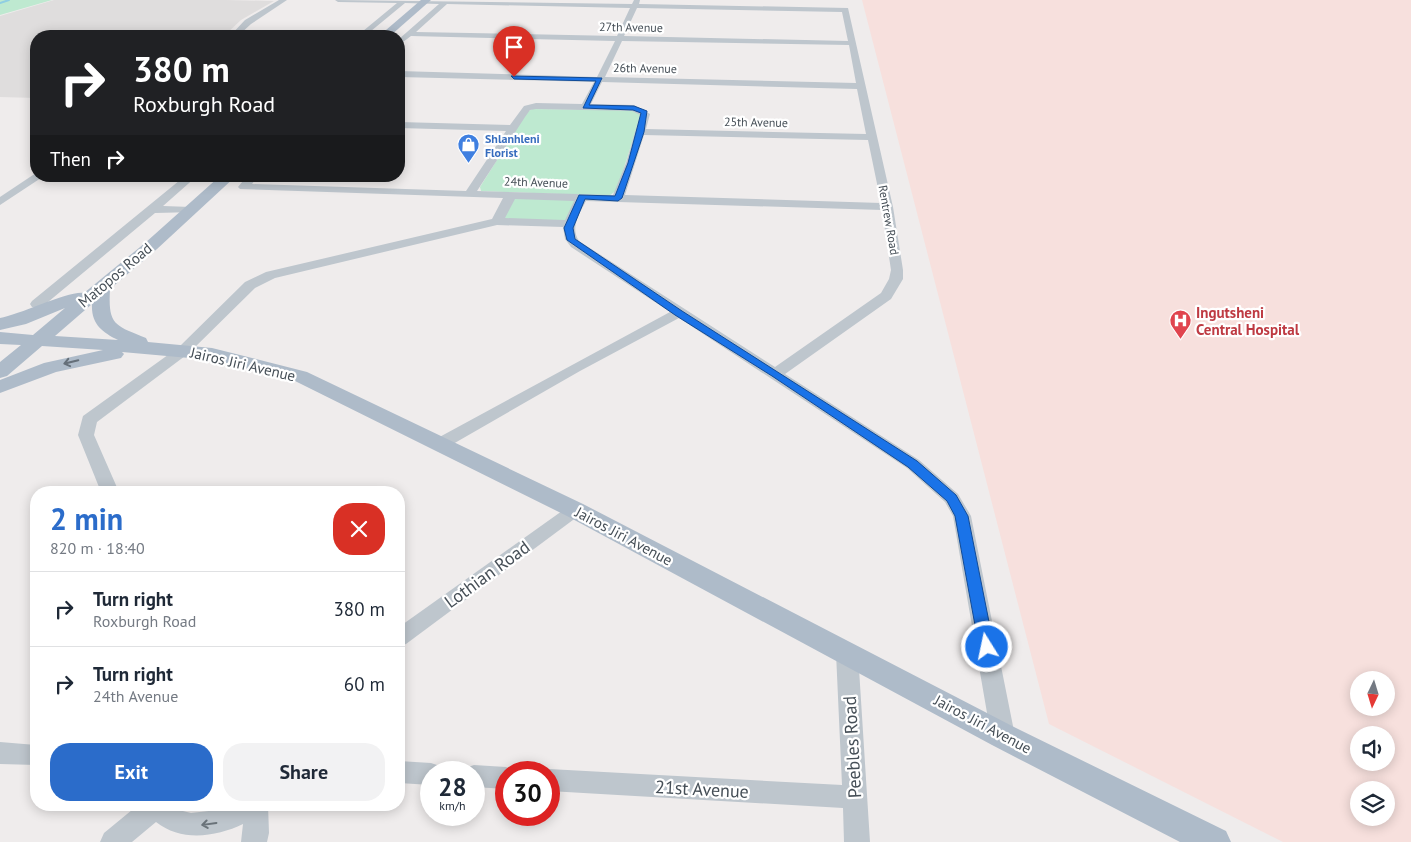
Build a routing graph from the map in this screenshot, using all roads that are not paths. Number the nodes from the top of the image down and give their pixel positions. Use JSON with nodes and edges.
{"nodes":[{"id":1,"x":284,"y":0,"type":"edge"},
{"id":2,"x":338,"y":0,"type":"edge"},
{"id":3,"x":404,"y":1,"type":"edge"},
{"id":4,"x":425,"y":1,"type":"edge"},
{"id":5,"x":447,"y":1,"type":"edge"},
{"id":6,"x":636,"y":3,"type":"edge"},
{"id":7,"x":240,"y":30,"type":"edge"},
{"id":8,"x":368,"y":30,"type":"edge"},
{"id":9,"x":391,"y":30,"type":"edge"},
{"id":10,"x":409,"y":34,"type":"junction"},
{"id":11,"x":405,"y":38,"type":"edge"},
{"id":12,"x":620,"y":38,"type":"junction"},
{"id":13,"x":852,"y":43,"type":"junction"},
{"id":14,"x":405,"y":74,"type":"edge"},
{"id":15,"x":600,"y":80,"type":"junction"},
{"id":16,"x":861,"y":86,"type":"junction"},
{"id":17,"x":585,"y":107,"type":"junction"},
{"id":18,"x":405,"y":125,"type":"edge"},
{"id":19,"x":511,"y":128,"type":"junction"},
{"id":20,"x":641,"y":132,"type":"junction"},
{"id":21,"x":872,"y":137,"type":"junction"},
{"id":22,"x":30,"y":182,"type":"edge"},
{"id":23,"x":185,"y":182,"type":"edge"},
{"id":24,"x":222,"y":182,"type":"edge"},
{"id":25,"x":248,"y":182,"type":"edge"},
{"id":26,"x":470,"y":193,"type":"junction"},
{"id":27,"x":511,"y":194,"type":"junction"},
{"id":28,"x":582,"y":197,"type":"junction"},
{"id":29,"x":618,"y":198,"type":"junction"},
{"id":30,"x":0,"y":202,"type":"edge"},
{"id":31,"x":887,"y":207,"type":"junction"},
{"id":32,"x":152,"y":209,"type":"junction"},
{"id":33,"x":191,"y":210,"type":"junction"},
{"id":34,"x":497,"y":221,"type":"junction"},
{"id":35,"x":570,"y":224,"type":"junction"},
{"id":36,"x":102,"y":285,"type":"junction"},
{"id":37,"x":37,"y":304,"type":"dead end"},
{"id":38,"x":678,"y":313,"type":"junction"},
{"id":39,"x":0,"y":324,"type":"edge"},
{"id":40,"x":0,"y":338,"type":"edge"},
{"id":41,"x":37,"y":340,"type":"junction"},
{"id":42,"x":154,"y":348,"type":"junction"},
{"id":43,"x":184,"y":350,"type":"junction"},
{"id":44,"x":0,"y":372,"type":"edge"},
{"id":45,"x":775,"y":374,"type":"junction"},
{"id":46,"x":0,"y":387,"type":"edge"},
{"id":47,"x":440,"y":444,"type":"junction"},
{"id":48,"x":107,"y":486,"type":"edge"},
{"id":49,"x":575,"y":510,"type":"junction"},
{"id":50,"x":405,"y":634,"type":"edge"},
{"id":51,"x":846,"y":653,"type":"junction"},
{"id":52,"x":1003,"y":736,"type":"junction"},
{"id":53,"x":0,"y":753,"type":"edge"},
{"id":54,"x":30,"y":756,"type":"edge"},
{"id":55,"x":405,"y":772,"type":"edge"},
{"id":56,"x":420,"y":773,"type":"edge"},
{"id":57,"x":560,"y":781,"type":"edge"},
{"id":58,"x":854,"y":797,"type":"junction"},
{"id":59,"x":150,"y":811,"type":"edge"},
{"id":60,"x":162,"y":811,"type":"edge"},
{"id":61,"x":244,"y":811,"type":"edge"},
{"id":62,"x":255,"y":811,"type":"edge"},
{"id":63,"x":113,"y":842,"type":"edge"},
{"id":64,"x":254,"y":842,"type":"edge"},
{"id":65,"x":857,"y":842,"type":"edge"},
{"id":66,"x":1214,"y":842,"type":"edge"}],
"edges":[{"from":1,"to":7,"type":"street"},
{"from":2,"to":3,"type":"street"},
{"from":3,"to":4,"type":"street"},
{"from":3,"to":8,"type":"street"},
{"from":4,"to":5,"type":"street"},
{"from":4,"to":9,"type":"main road"},
{"from":5,"to":6,"type":"street"},
{"from":5,"to":10,"type":"street"},
{"from":6,"to":12,"type":"street"},
{"from":6,"to":13,"type":"street","name":"Rentrew Road"},
{"from":10,"to":11,"type":"street"},
{"from":10,"to":12,"type":"street","name":"27th Avenue"},
{"from":12,"to":13,"type":"street","name":"27th Avenue"},
{"from":12,"to":15,"type":"street"},
{"from":13,"to":16,"type":"street","name":"Rentrew Road"},
{"from":14,"to":15,"type":"street","name":"26th Avenue"},
{"from":15,"to":16,"type":"street","name":"26th Avenue"},
{"from":15,"to":17,"type":"street"},
{"from":16,"to":21,"type":"street","name":"Rentrew Road"},
{"from":17,"to":19,"type":"street"},
{"from":17,"to":20,"type":"street"},
{"from":18,"to":19,"type":"street"},
{"from":19,"to":26,"type":"street"},
{"from":20,"to":21,"type":"street","name":"25th Avenue"},
{"from":20,"to":29,"type":"street"},
{"from":21,"to":31,"type":"street","name":"Rentrew Road"},
{"from":22,"to":30,"type":"street"},
{"from":23,"to":32,"type":"street"},
{"from":24,"to":33,"type":"main road","name":"Matopos Road"},
{"from":25,"to":26,"type":"street","name":"24th Avenue"},
{"from":26,"to":27,"type":"street","name":"24th Avenue"},
{"from":27,"to":28,"type":"street","name":"24th Avenue"},
{"from":27,"to":34,"type":"street"},
{"from":28,"to":29,"type":"street","name":"24th Avenue"},
{"from":28,"to":35,"type":"street"},
{"from":29,"to":31,"type":"street","name":"24th Avenue"},
{"from":31,"to":45,"type":"street","name":"Rentrew Road"},
{"from":32,"to":33,"type":"street"},
{"from":32,"to":37,"type":"street"},
{"from":33,"to":36,"type":"main road","name":"Matopos Road"},
{"from":34,"to":35,"type":"street"},
{"from":34,"to":43,"type":"street"},
{"from":35,"to":38,"type":"street"},
{"from":36,"to":39,"type":"main road"},
{"from":36,"to":41,"type":"main road","name":"Matopos Road"},
{"from":36,"to":42,"type":"main road"},
{"from":38,"to":45,"type":"street"},
{"from":38,"to":47,"type":"street"},
{"from":40,"to":41,"type":"main road","name":"Jairos Jiri Avenue"},
{"from":41,"to":42,"type":"main road","name":"Jairos Jiri Avenue"},
{"from":41,"to":44,"type":"main road","name":"Matopos Road"},
{"from":42,"to":43,"type":"main road","name":"Jairos Jiri Avenue"},
{"from":42,"to":46,"type":"main road","one_way":true},
{"from":43,"to":47,"type":"main road","name":"Jairos Jiri Avenue"},
{"from":43,"to":48,"type":"street"},
{"from":45,"to":52,"type":"street"},
{"from":47,"to":49,"type":"main road","name":"Jairos Jiri Avenue"},
{"from":49,"to":50,"type":"street","name":"Lothian Road"},
{"from":49,"to":51,"type":"main road","name":"Jairos Jiri Avenue"},
{"from":51,"to":52,"type":"main road","name":"Jairos Jiri Avenue"},
{"from":51,"to":58,"type":"street","name":"Peebles Road"},
{"from":52,"to":66,"type":"main road","name":"Jairos Jiri Avenue"},
{"from":53,"to":54,"type":"street"},
{"from":55,"to":56,"type":"street"},
{"from":57,"to":58,"type":"street","name":"21st Avenue"},
{"from":58,"to":65,"type":"street","name":"Peebles Road"},
{"from":59,"to":63,"type":"street"},
{"from":61,"to":60,"type":"street","one_way":true},
{"from":62,"to":64,"type":"street"}]}
